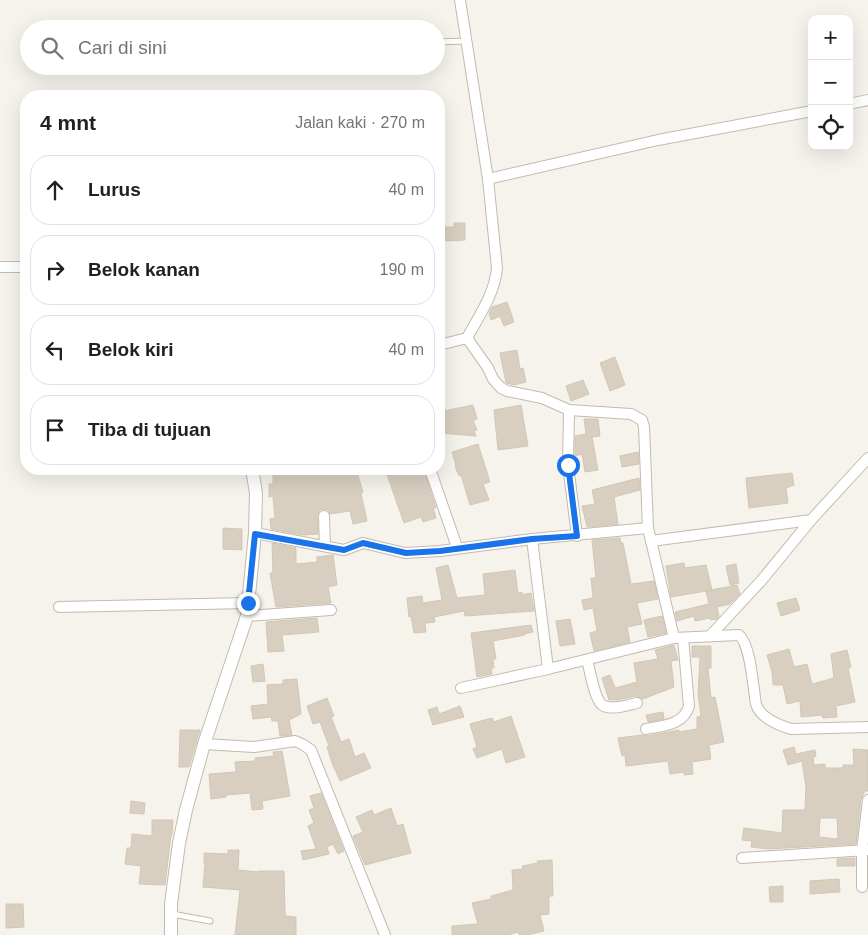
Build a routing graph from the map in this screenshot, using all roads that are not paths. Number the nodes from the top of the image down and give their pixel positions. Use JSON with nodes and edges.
{"nodes":[{"id":1,"x":460,"y":0,"type":"edge"},
{"id":2,"x":466,"y":41,"type":"junction"},
{"id":3,"x":445,"y":42,"type":"edge"},
{"id":4,"x":868,"y":100,"type":"edge"},
{"id":5,"x":853,"y":103,"type":"edge"},
{"id":6,"x":808,"y":112,"type":"edge"},
{"id":7,"x":488,"y":179,"type":"junction"},
{"id":8,"x":0,"y":267,"type":"edge"},
{"id":9,"x":20,"y":267,"type":"edge"},
{"id":10,"x":467,"y":338,"type":"junction"},
{"id":11,"x":445,"y":344,"type":"edge"},
{"id":12,"x":569,"y":410,"type":"junction"},
{"id":13,"x":868,"y":458,"type":"edge"},
{"id":14,"x":253,"y":475,"type":"edge"},
{"id":15,"x":432,"y":475,"type":"edge"},
{"id":16,"x":324,"y":516,"type":"dead end"},
{"id":17,"x":811,"y":520,"type":"junction"},
{"id":18,"x":648,"y":528,"type":"junction"},
{"id":19,"x":255,"y":534,"type":"junction"},
{"id":20,"x":577,"y":536,"type":"junction"},
{"id":21,"x":532,"y":539,"type":"junction"},
{"id":22,"x":651,"y":541,"type":"junction"},
{"id":23,"x":325,"y":546,"type":"junction"},
{"id":24,"x":457,"y":547,"type":"junction"},
{"id":25,"x":59,"y":607,"type":"dead end"},
{"id":26,"x":248,"y":610,"type":"junction"},
{"id":27,"x":331,"y":610,"type":"dead end"},
{"id":28,"x":710,"y":636,"type":"junction"},
{"id":29,"x":678,"y":638,"type":"junction"},
{"id":30,"x":587,"y":660,"type":"junction"},
{"id":31,"x":548,"y":669,"type":"junction"},
{"id":32,"x":461,"y":688,"type":"dead end"},
{"id":33,"x":637,"y":703,"type":"dead end"},
{"id":34,"x":868,"y":728,"type":"edge"},
{"id":35,"x":646,"y":730,"type":"dead end"},
{"id":36,"x":204,"y":744,"type":"junction"},
{"id":37,"x":868,"y":800,"type":"edge"},
{"id":38,"x":865,"y":850,"type":"edge"},
{"id":39,"x":742,"y":858,"type":"dead end"},
{"id":40,"x":862,"y":887,"type":"dead end"},
{"id":41,"x":171,"y":914,"type":"junction"},
{"id":42,"x":210,"y":921,"type":"dead end"},
{"id":43,"x":171,"y":935,"type":"edge"},
{"id":44,"x":385,"y":935,"type":"edge"}],
"edges":[{"from":1,"to":2,"type":"street"},
{"from":2,"to":3,"type":"lane"},
{"from":2,"to":7,"type":"street"},
{"from":4,"to":5,"type":"street"},
{"from":6,"to":7,"type":"street"},
{"from":7,"to":10,"type":"street"},
{"from":8,"to":9,"type":"street"},
{"from":10,"to":11,"type":"street"},
{"from":10,"to":12,"type":"street"},
{"from":12,"to":18,"type":"street"},
{"from":12,"to":20,"type":"street"},
{"from":13,"to":17,"type":"street"},
{"from":14,"to":19,"type":"street"},
{"from":15,"to":24,"type":"street"},
{"from":16,"to":23,"type":"street"},
{"from":17,"to":22,"type":"street"},
{"from":17,"to":28,"type":"street"},
{"from":18,"to":20,"type":"street"},
{"from":18,"to":22,"type":"street"},
{"from":19,"to":23,"type":"street"},
{"from":19,"to":26,"type":"street"},
{"from":20,"to":21,"type":"street"},
{"from":21,"to":24,"type":"street"},
{"from":21,"to":31,"type":"street"},
{"from":22,"to":29,"type":"street"},
{"from":23,"to":24,"type":"street"},
{"from":25,"to":26,"type":"street"},
{"from":26,"to":27,"type":"street"},
{"from":26,"to":36,"type":"street"},
{"from":28,"to":29,"type":"street"},
{"from":28,"to":34,"type":"street"},
{"from":29,"to":30,"type":"street"},
{"from":29,"to":35,"type":"street"},
{"from":30,"to":31,"type":"street"},
{"from":30,"to":33,"type":"street"},
{"from":31,"to":32,"type":"street"},
{"from":36,"to":41,"type":"street"},
{"from":36,"to":44,"type":"street"},
{"from":37,"to":38,"type":"street"},
{"from":38,"to":39,"type":"street"},
{"from":38,"to":40,"type":"street"},
{"from":41,"to":42,"type":"lane"},
{"from":41,"to":43,"type":"street"}]}
